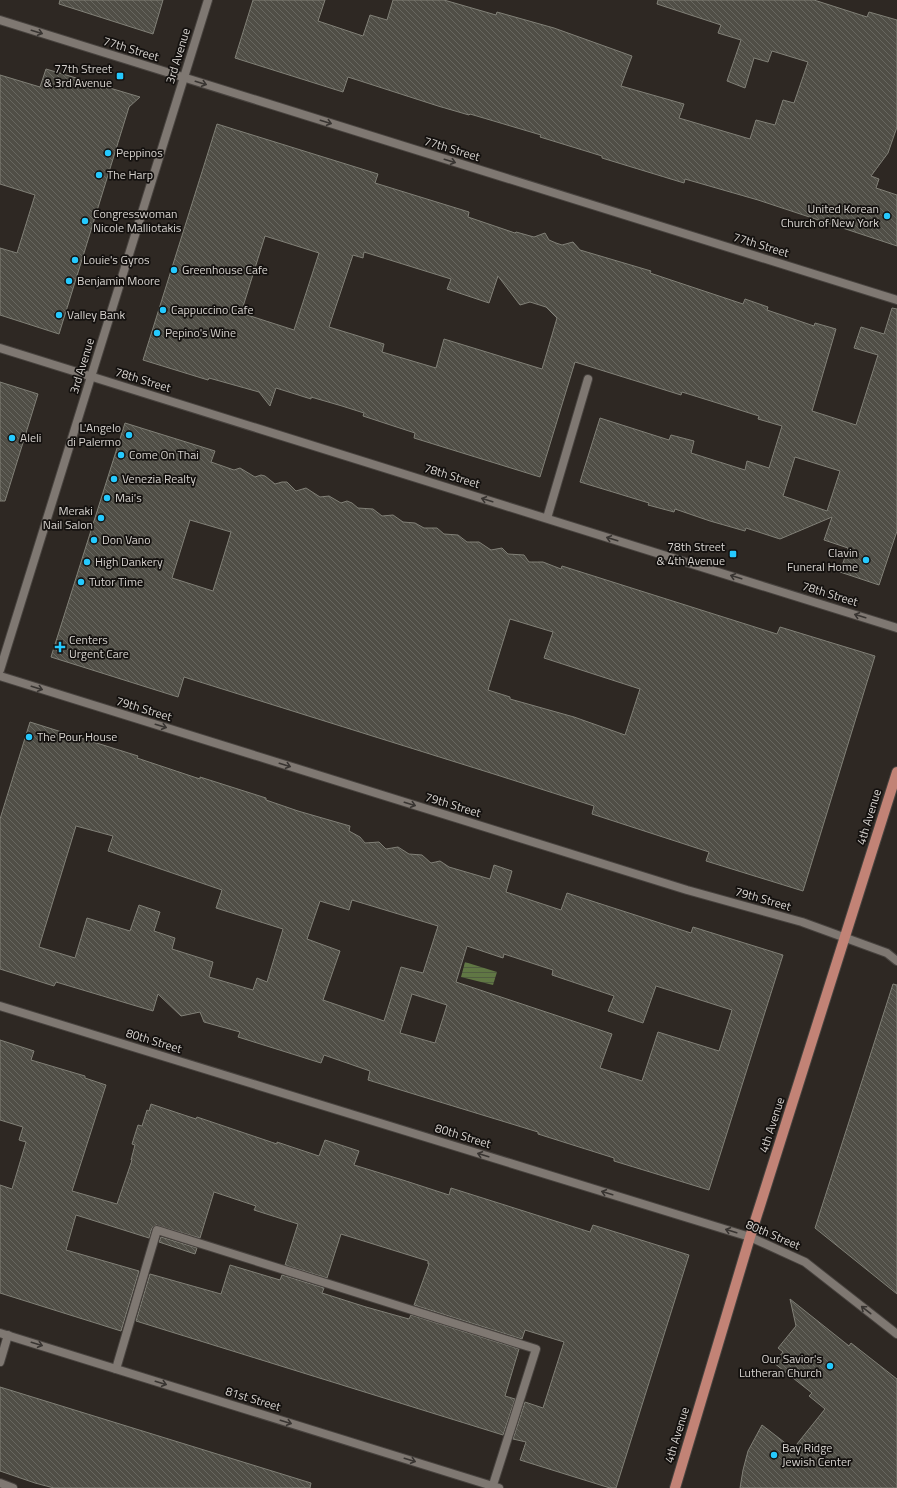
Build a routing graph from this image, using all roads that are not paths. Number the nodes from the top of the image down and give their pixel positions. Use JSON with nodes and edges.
{"nodes":[{"id":1,"x":208,"y":0,"type":"edge"},
{"id":2,"x":0,"y":20,"type":"edge"},
{"id":3,"x":184,"y":78,"type":"junction"},
{"id":4,"x":897,"y":300,"type":"edge"},
{"id":5,"x":0,"y":348,"type":"edge"},
{"id":6,"x":91,"y":377,"type":"junction"},
{"id":7,"x":588,"y":379,"type":"dead end"},
{"id":8,"x":547,"y":518,"type":"junction"},
{"id":9,"x":897,"y":628,"type":"edge"},
{"id":10,"x":0,"y":670,"type":"edge"},
{"id":11,"x":0,"y":676,"type":"edge"},
{"id":12,"x":897,"y":772,"type":"edge"},
{"id":13,"x":845,"y":938,"type":"junction"},
{"id":14,"x":897,"y":961,"type":"edge"},
{"id":15,"x":0,"y":1006,"type":"edge"},
{"id":16,"x":750,"y":1237,"type":"junction"},
{"id":17,"x":4,"y":1334,"type":"edge"},
{"id":18,"x":897,"y":1334,"type":"edge"},
{"id":19,"x":0,"y":1362,"type":"edge"},
{"id":20,"x":116,"y":1369,"type":"junction"},
{"id":21,"x":0,"y":1483,"type":"edge"},
{"id":22,"x":495,"y":1487,"type":"edge"},
{"id":23,"x":13,"y":1488,"type":"edge"},
{"id":24,"x":675,"y":1488,"type":"edge"}],
"edges":[{"from":1,"to":3,"type":"street","name":"3rd Avenue"},
{"from":2,"to":3,"type":"street","name":"77th Street","one_way":true},
{"from":3,"to":4,"type":"street","name":"77th Street","one_way":true},
{"from":3,"to":6,"type":"street","name":"3rd Avenue"},
{"from":5,"to":6,"type":"street","name":"78th Street"},
{"from":8,"to":6,"type":"street","name":"78th Street","one_way":true},
{"from":6,"to":10,"type":"street","name":"3rd Avenue"},
{"from":7,"to":8,"type":"street"},
{"from":9,"to":8,"type":"street","name":"78th Street","one_way":true},
{"from":11,"to":13,"type":"street","name":"79th Street","one_way":true},
{"from":12,"to":13,"type":"main road","name":"4th Avenue"},
{"from":13,"to":14,"type":"street","name":"79th Street"},
{"from":13,"to":16,"type":"main road","name":"4th Avenue"},
{"from":16,"to":15,"type":"street","name":"80th Street","one_way":true},
{"from":18,"to":16,"type":"street","name":"80th Street","one_way":true},
{"from":16,"to":24,"type":"main road","name":"4th Avenue"},
{"from":17,"to":19,"type":"street"},
{"from":17,"to":20,"type":"street","name":"81st Street","one_way":true},
{"from":20,"to":22,"type":"street","name":"81st Street","one_way":true},
{"from":20,"to":22,"type":"street"},
{"from":21,"to":23,"type":"street"}]}
